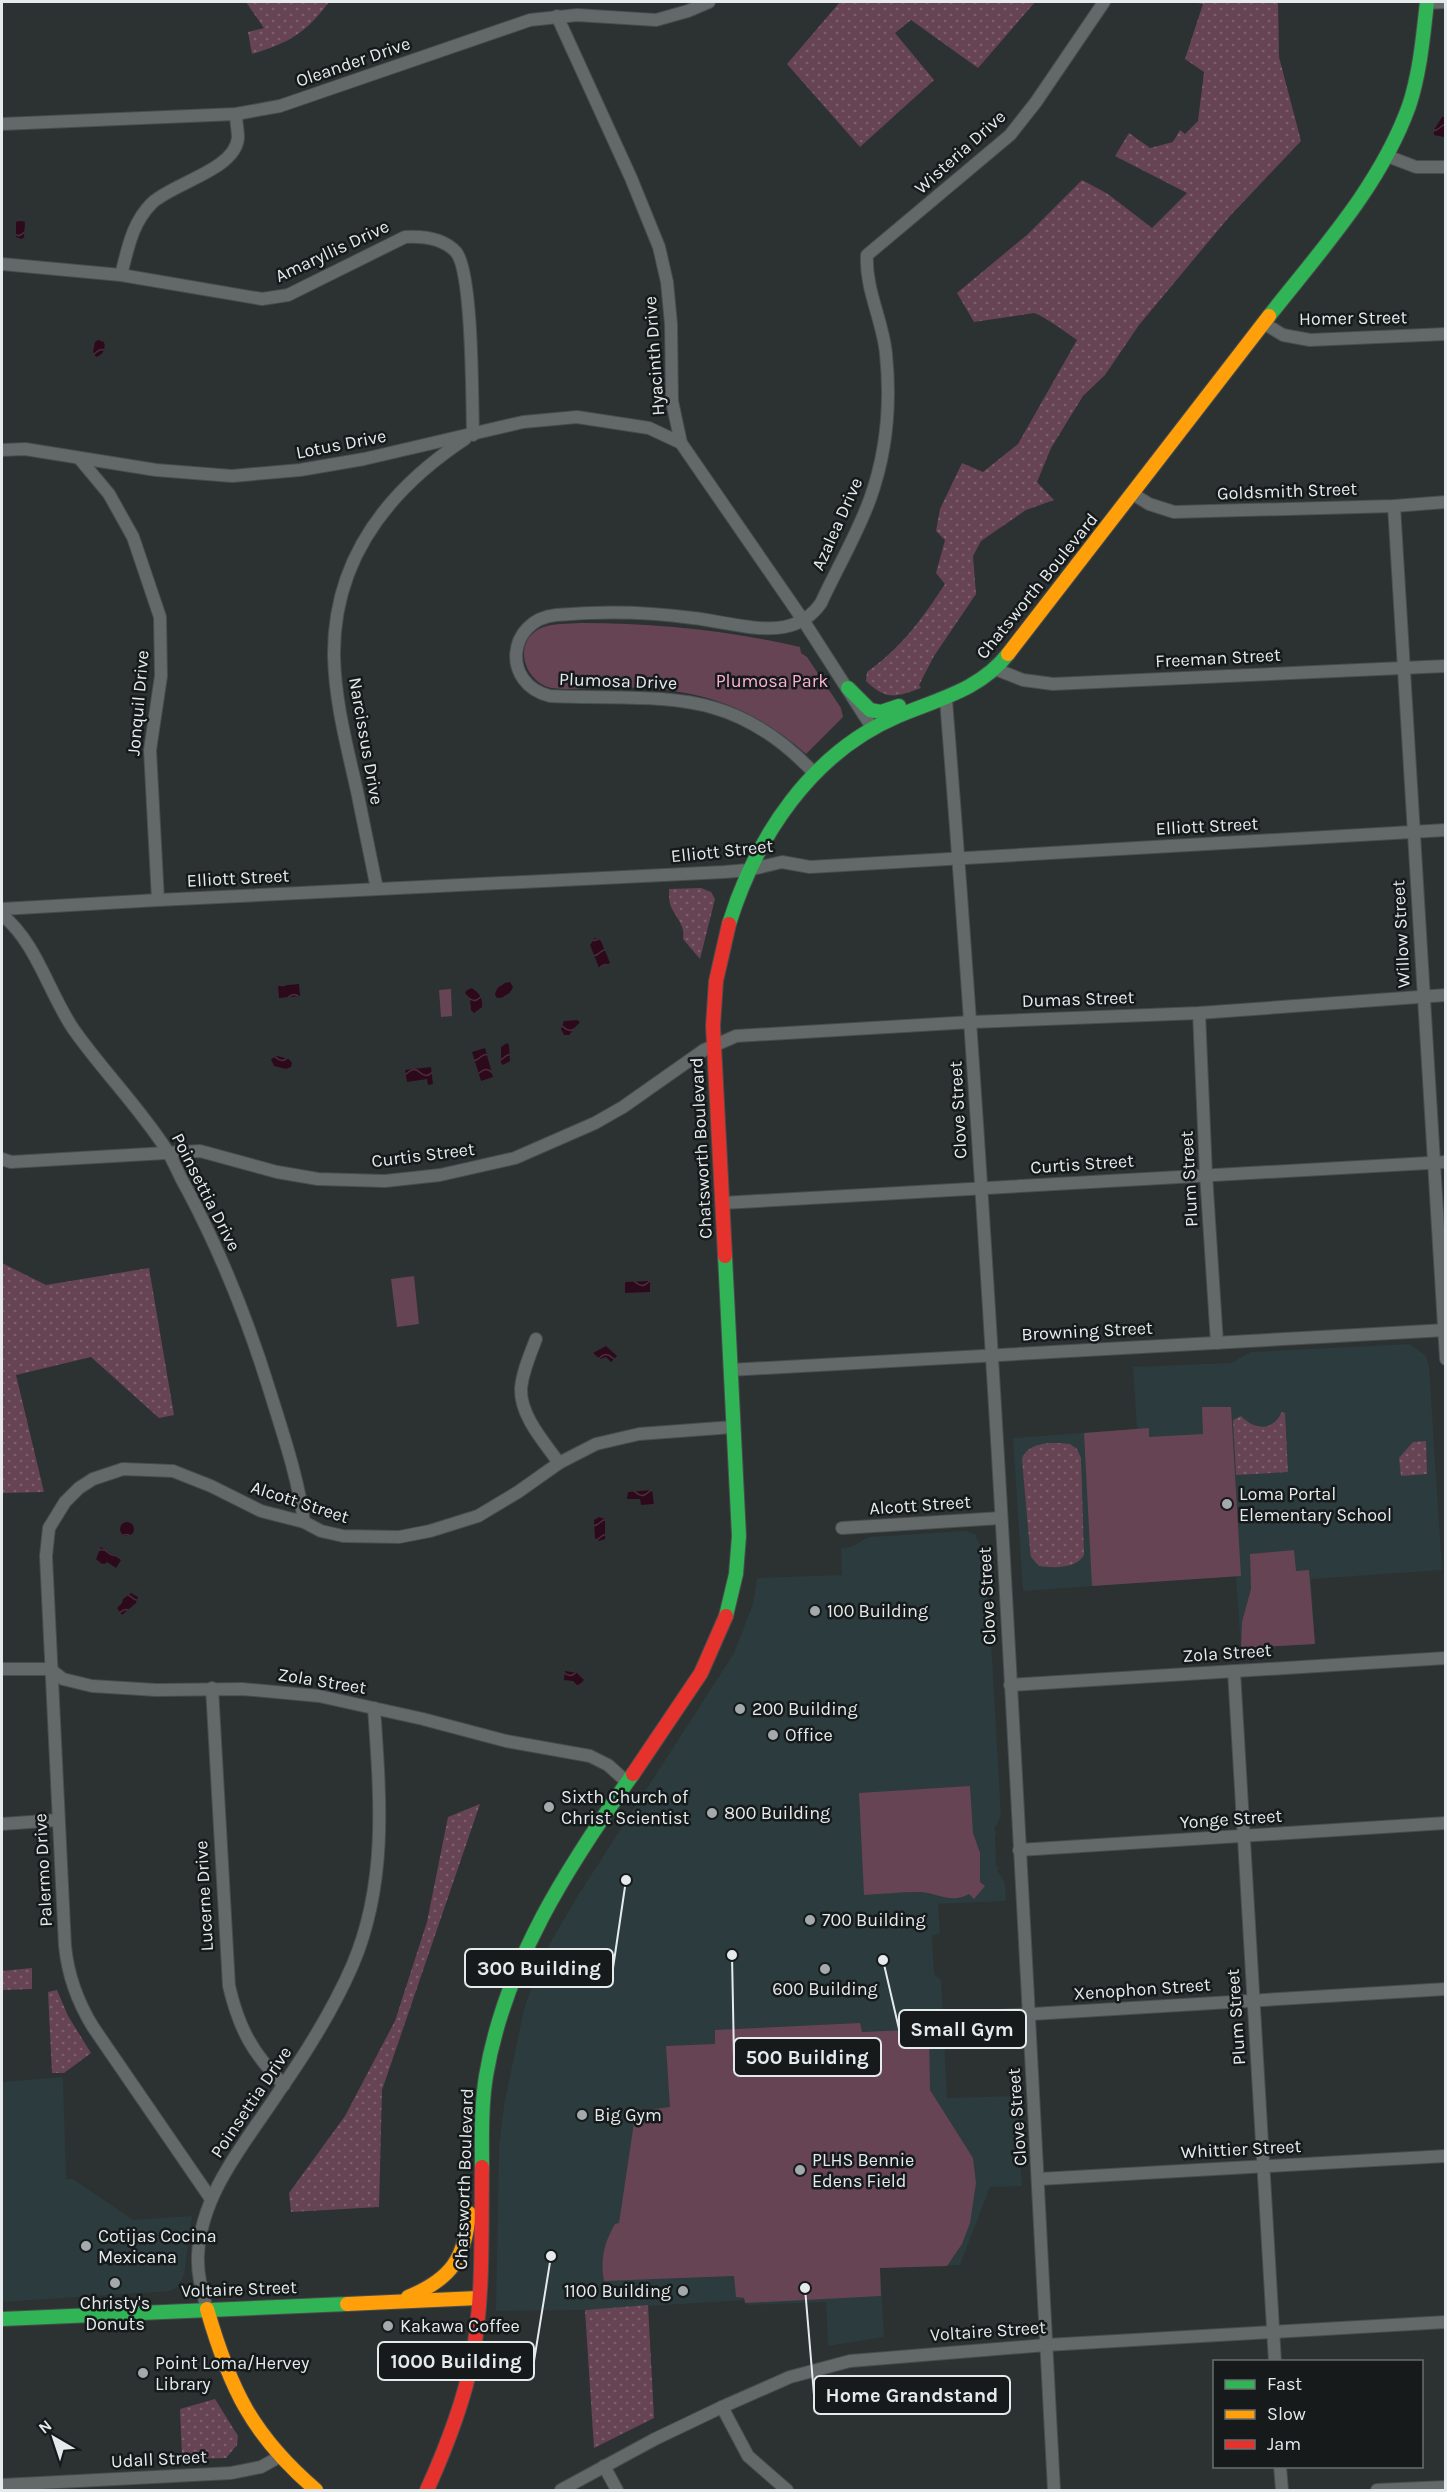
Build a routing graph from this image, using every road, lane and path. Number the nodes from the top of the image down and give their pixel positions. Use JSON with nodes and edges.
{"nodes":[{"id":1,"x":709,"y":2,"type":"edge"},
{"id":2,"x":1104,"y":2,"type":"edge"},
{"id":3,"x":1427,"y":2,"type":"edge"},
{"id":4,"x":1446,"y":2,"type":"edge"},
{"id":5,"x":557,"y":16,"type":"junction"},
{"id":6,"x":236,"y":114,"type":"junction"},
{"id":7,"x":2,"y":124,"type":"edge"},
{"id":8,"x":1387,"y":156,"type":"junction"},
{"id":9,"x":1446,"y":167,"type":"edge"},
{"id":10,"x":867,"y":255,"type":"joint"},
{"id":11,"x":2,"y":264,"type":"edge"},
{"id":12,"x":122,"y":274,"type":"junction"},
{"id":13,"x":1265,"y":324,"type":"junction"},
{"id":14,"x":1446,"y":333,"type":"edge"},
{"id":15,"x":473,"y":435,"type":"junction"},
{"id":16,"x":681,"y":443,"type":"junction"},
{"id":17,"x":2,"y":450,"type":"edge"},
{"id":18,"x":79,"y":458,"type":"junction"},
{"id":19,"x":1133,"y":494,"type":"junction"},
{"id":20,"x":1446,"y":502,"type":"edge"},
{"id":21,"x":1394,"y":506,"type":"junction"},
{"id":22,"x":804,"y":620,"type":"junction"},
{"id":23,"x":1446,"y":666,"type":"edge"},
{"id":24,"x":1405,"y":668,"type":"junction"},
{"id":25,"x":995,"y":669,"type":"junction"},
{"id":26,"x":848,"y":688,"type":"junction"},
{"id":27,"x":946,"y":700,"type":"junction"},
{"id":28,"x":927,"y":706,"type":"junction"},
{"id":29,"x":873,"y":729,"type":"junction"},
{"id":30,"x":815,"y":774,"type":"junction"},
{"id":31,"x":1446,"y":830,"type":"edge"},
{"id":32,"x":1413,"y":831,"type":"junction"},
{"id":33,"x":958,"y":858,"type":"junction"},
{"id":34,"x":748,"y":870,"type":"junction"},
{"id":35,"x":376,"y":889,"type":"junction"},
{"id":36,"x":158,"y":900,"type":"junction"},
{"id":37,"x":2,"y":909,"type":"edge"},
{"id":38,"x":2,"y":915,"type":"edge"},
{"id":39,"x":1446,"y":995,"type":"edge"},
{"id":40,"x":1422,"y":996,"type":"junction"},
{"id":41,"x":1199,"y":1013,"type":"junction"},
{"id":42,"x":972,"y":1022,"type":"junction"},
{"id":43,"x":714,"y":1045,"type":"junction"},
{"id":44,"x":168,"y":1151,"type":"junction"},
{"id":45,"x":2,"y":1159,"type":"edge"},
{"id":46,"x":1439,"y":1162,"type":"edge"},
{"id":47,"x":1206,"y":1174,"type":"junction"},
{"id":48,"x":980,"y":1188,"type":"junction"},
{"id":49,"x":722,"y":1203,"type":"junction"},
{"id":50,"x":1445,"y":1330,"type":"edge"},
{"id":51,"x":536,"y":1339,"type":"dead end"},
{"id":52,"x":1217,"y":1343,"type":"junction"},
{"id":53,"x":990,"y":1354,"type":"junction"},
{"id":54,"x":1446,"y":1359,"type":"edge"},
{"id":55,"x":730,"y":1370,"type":"junction"},
{"id":56,"x":733,"y":1427,"type":"junction"},
{"id":57,"x":559,"y":1463,"type":"junction"},
{"id":58,"x":65,"y":1502,"type":"joint"},
{"id":59,"x":1001,"y":1518,"type":"junction"},
{"id":60,"x":304,"y":1522,"type":"junction"},
{"id":61,"x":842,"y":1528,"type":"dead end"},
{"id":62,"x":1446,"y":1658,"type":"edge"},
{"id":63,"x":2,"y":1669,"type":"edge"},
{"id":64,"x":51,"y":1669,"type":"junction"},
{"id":65,"x":1234,"y":1671,"type":"junction"},
{"id":66,"x":1010,"y":1685,"type":"junction"},
{"id":67,"x":212,"y":1688,"type":"junction"},
{"id":68,"x":374,"y":1707,"type":"junction"},
{"id":69,"x":627,"y":1782,"type":"junction"},
{"id":70,"x":58,"y":1820,"type":"junction"},
{"id":71,"x":1446,"y":1823,"type":"edge"},
{"id":72,"x":2,"y":1824,"type":"edge"},
{"id":73,"x":1244,"y":1836,"type":"junction"},
{"id":74,"x":1019,"y":1850,"type":"junction"},
{"id":75,"x":1446,"y":1989,"type":"edge"},
{"id":76,"x":1253,"y":2000,"type":"junction"},
{"id":77,"x":1028,"y":2014,"type":"junction"},
{"id":78,"x":948,"y":2019,"type":"dead end"},
{"id":79,"x":284,"y":2085,"type":"junction"},
{"id":80,"x":482,"y":2156,"type":"junction"},
{"id":81,"x":1446,"y":2156,"type":"edge"},
{"id":82,"x":1263,"y":2166,"type":"junction"},
{"id":83,"x":1039,"y":2179,"type":"junction"},
{"id":84,"x":211,"y":2199,"type":"junction"},
{"id":85,"x":478,"y":2298,"type":"junction"},
{"id":86,"x":396,"y":2301,"type":"junction"},
{"id":87,"x":207,"y":2309,"type":"junction"},
{"id":88,"x":2,"y":2319,"type":"edge"},
{"id":89,"x":1446,"y":2322,"type":"edge"},
{"id":90,"x":1273,"y":2331,"type":"junction"},
{"id":91,"x":1046,"y":2345,"type":"junction"},
{"id":92,"x":1275,"y":2360,"type":"edge"},
{"id":93,"x":722,"y":2407,"type":"junction"},
{"id":94,"x":279,"y":2457,"type":"junction"},
{"id":95,"x":604,"y":2466,"type":"junction"},
{"id":96,"x":1280,"y":2468,"type":"edge"},
{"id":97,"x":2,"y":2485,"type":"edge"},
{"id":98,"x":1446,"y":2487,"type":"edge"},
{"id":99,"x":316,"y":2490,"type":"edge"},
{"id":100,"x":427,"y":2490,"type":"edge"},
{"id":101,"x":561,"y":2490,"type":"edge"},
{"id":102,"x":617,"y":2490,"type":"edge"},
{"id":103,"x":788,"y":2490,"type":"edge"},
{"id":104,"x":1054,"y":2490,"type":"edge"},
{"id":105,"x":1282,"y":2490,"type":"edge"},
{"id":106,"x":1377,"y":2490,"type":"edge"}],
"edges":[{"from":1,"to":5,"type":"street","name":"Oleander Drive"},
{"from":2,"to":10,"type":"street","name":"Wisteria Drive"},
{"from":3,"to":4,"type":"street"},
{"from":3,"to":8,"type":"main road","name":"Chatsworth Boulevard"},
{"from":5,"to":6,"type":"street","name":"Oleander Drive"},
{"from":5,"to":16,"type":"street","name":"Hyacinth Drive"},
{"from":6,"to":7,"type":"street","name":"Oleander Drive"},
{"from":6,"to":12,"type":"street"},
{"from":8,"to":9,"type":"street"},
{"from":8,"to":13,"type":"main road","name":"Chatsworth Boulevard"},
{"from":10,"to":22,"type":"street","name":"Azalea Drive"},
{"from":11,"to":12,"type":"street","name":"Amaryllis Drive"},
{"from":12,"to":15,"type":"street","name":"Amaryllis Drive"},
{"from":13,"to":14,"type":"street","name":"Homer Street"},
{"from":13,"to":19,"type":"main road","name":"Chatsworth Boulevard"},
{"from":15,"to":16,"type":"street","name":"Lotus Drive"},
{"from":15,"to":18,"type":"street","name":"Lotus Drive"},
{"from":15,"to":35,"type":"street","name":"Narcissus Drive"},
{"from":16,"to":22,"type":"street","name":"Hyacinth Drive"},
{"from":17,"to":18,"type":"street","name":"Lotus Drive"},
{"from":18,"to":36,"type":"street","name":"Jonquil Drive"},
{"from":19,"to":21,"type":"street","name":"Goldsmith Street"},
{"from":19,"to":25,"type":"main road","name":"Chatsworth Boulevard"},
{"from":20,"to":21,"type":"street","name":"Goldsmith Street"},
{"from":21,"to":24,"type":"street","name":"Willow Street"},
{"from":22,"to":26,"type":"street","name":"Hyacinth Drive"},
{"from":22,"to":30,"type":"street","name":"Plumosa Drive"},
{"from":23,"to":24,"type":"street","name":"Freeman Street"},
{"from":24,"to":25,"type":"street","name":"Freeman Street"},
{"from":24,"to":32,"type":"street","name":"Willow Street"},
{"from":25,"to":27,"type":"main road","name":"Chatsworth Boulevard"},
{"from":26,"to":28,"type":"main road"},
{"from":26,"to":29,"type":"street","name":"Hyacinth Drive"},
{"from":27,"to":28,"type":"main road","name":"Chatsworth Boulevard"},
{"from":27,"to":33,"type":"street","name":"Clove Street"},
{"from":28,"to":29,"type":"main road","name":"Chatsworth Boulevard"},
{"from":29,"to":30,"type":"main road","name":"Chatsworth Boulevard"},
{"from":30,"to":34,"type":"main road","name":"Chatsworth Boulevard"},
{"from":31,"to":32,"type":"street","name":"Elliott Street"},
{"from":32,"to":33,"type":"street","name":"Elliott Street"},
{"from":32,"to":40,"type":"street","name":"Willow Street"},
{"from":33,"to":34,"type":"street","name":"Elliott Street"},
{"from":33,"to":42,"type":"street","name":"Clove Street"},
{"from":34,"to":35,"type":"street","name":"Elliott Street"},
{"from":34,"to":43,"type":"main road","name":"Chatsworth Boulevard"},
{"from":35,"to":36,"type":"street","name":"Elliott Street"},
{"from":36,"to":37,"type":"street","name":"Elliott Street"},
{"from":38,"to":44,"type":"street","name":"Poinsettia Drive"},
{"from":39,"to":40,"type":"street","name":"Dumas Street"},
{"from":40,"to":41,"type":"street","name":"Dumas Street"},
{"from":40,"to":46,"type":"street","name":"Willow Street"},
{"from":41,"to":42,"type":"street","name":"Dumas Street"},
{"from":41,"to":47,"type":"street","name":"Plum Street"},
{"from":42,"to":43,"type":"street","name":"Dumas Street"},
{"from":42,"to":48,"type":"street","name":"Clove Street"},
{"from":43,"to":44,"type":"street","name":"Curtis Street"},
{"from":43,"to":49,"type":"main road","name":"Chatsworth Boulevard"},
{"from":44,"to":45,"type":"street","name":"Curtis Street"},
{"from":44,"to":60,"type":"street","name":"Poinsettia Drive"},
{"from":46,"to":47,"type":"street","name":"Curtis Street"},
{"from":46,"to":50,"type":"street","name":"Willow Street"},
{"from":47,"to":48,"type":"street","name":"Curtis Street"},
{"from":47,"to":52,"type":"street","name":"Plum Street"},
{"from":48,"to":49,"type":"street","name":"Curtis Street"},
{"from":48,"to":53,"type":"street","name":"Clove Street"},
{"from":49,"to":55,"type":"main road","name":"Chatsworth Boulevard"},
{"from":50,"to":52,"type":"street","name":"Browning Street"},
{"from":50,"to":54,"type":"street","name":"Willow Street"},
{"from":51,"to":57,"type":"street"},
{"from":52,"to":53,"type":"street","name":"Browning Street"},
{"from":53,"to":55,"type":"street","name":"Browning Street"},
{"from":53,"to":59,"type":"street","name":"Clove Street"},
{"from":55,"to":56,"type":"main road","name":"Chatsworth Boulevard"},
{"from":56,"to":57,"type":"street","name":"Alcott Street"},
{"from":56,"to":69,"type":"main road","name":"Chatsworth Boulevard"},
{"from":57,"to":60,"type":"street","name":"Alcott Street"},
{"from":58,"to":60,"type":"street","name":"Alcott Street"},
{"from":58,"to":64,"type":"street","name":"Palermo Drive"},
{"from":59,"to":61,"type":"street","name":"Alcott Street"},
{"from":59,"to":66,"type":"street","name":"Clove Street"},
{"from":62,"to":65,"type":"street","name":"Zola Street"},
{"from":63,"to":64,"type":"street","name":"Zola Street"},
{"from":64,"to":67,"type":"street","name":"Zola Street"},
{"from":64,"to":70,"type":"street","name":"Palermo Drive"},
{"from":65,"to":66,"type":"street","name":"Zola Street"},
{"from":65,"to":73,"type":"street","name":"Plum Street"},
{"from":66,"to":74,"type":"street","name":"Clove Street"},
{"from":67,"to":68,"type":"street","name":"Zola Street"},
{"from":67,"to":79,"type":"street","name":"Lucerne Drive"},
{"from":68,"to":69,"type":"street","name":"Zola Street"},
{"from":68,"to":79,"type":"street","name":"Poinsettia Drive"},
{"from":69,"to":80,"type":"main road","name":"Chatsworth Boulevard"},
{"from":70,"to":72,"type":"street"},
{"from":70,"to":84,"type":"street","name":"Palermo Drive"},
{"from":71,"to":73,"type":"street","name":"Yonge Street"},
{"from":73,"to":74,"type":"street","name":"Yonge Street"},
{"from":73,"to":76,"type":"street","name":"Plum Street"},
{"from":74,"to":77,"type":"street","name":"Clove Street"},
{"from":75,"to":76,"type":"street","name":"Xenophon Street"},
{"from":76,"to":77,"type":"street","name":"Xenophon Street"},
{"from":76,"to":82,"type":"street","name":"Plum Street"},
{"from":77,"to":78,"type":"street","name":"Xenophon Street"},
{"from":77,"to":83,"type":"street","name":"Clove Street"},
{"from":79,"to":84,"type":"street","name":"Poinsettia Drive"},
{"from":80,"to":85,"type":"main road","name":"Chatsworth Boulevard"},
{"from":80,"to":86,"type":"main road"},
{"from":81,"to":82,"type":"street","name":"Whittier Street"},
{"from":82,"to":83,"type":"street","name":"Whittier Street"},
{"from":82,"to":90,"type":"street","name":"Plum Street"},
{"from":83,"to":91,"type":"street","name":"Clove Street"},
{"from":84,"to":87,"type":"street","name":"Poinsettia Drive"},
{"from":85,"to":86,"type":"main road","name":"Voltaire Street"},
{"from":85,"to":100,"type":"main road","name":"Chatsworth Boulevard"},
{"from":86,"to":87,"type":"main road","name":"Voltaire Street"},
{"from":87,"to":88,"type":"main road","name":"Voltaire Street"},
{"from":87,"to":94,"type":"main road","name":"Poinsettia Drive"},
{"from":89,"to":90,"type":"street","name":"Voltaire Street"},
{"from":90,"to":91,"type":"street","name":"Voltaire Street"},
{"from":90,"to":92,"type":"street","name":"Plum Street"},
{"from":91,"to":93,"type":"street","name":"Voltaire Street"},
{"from":91,"to":104,"type":"street","name":"Clove Street"},
{"from":93,"to":95,"type":"street","name":"Voltaire Street"},
{"from":93,"to":103,"type":"street"},
{"from":94,"to":97,"type":"street","name":"Udall Street"},
{"from":94,"to":99,"type":"main road","name":"Poinsettia Drive"},
{"from":95,"to":101,"type":"street","name":"Voltaire Street"},
{"from":95,"to":102,"type":"street"},
{"from":96,"to":105,"type":"street"},
{"from":98,"to":106,"type":"street"}]}
